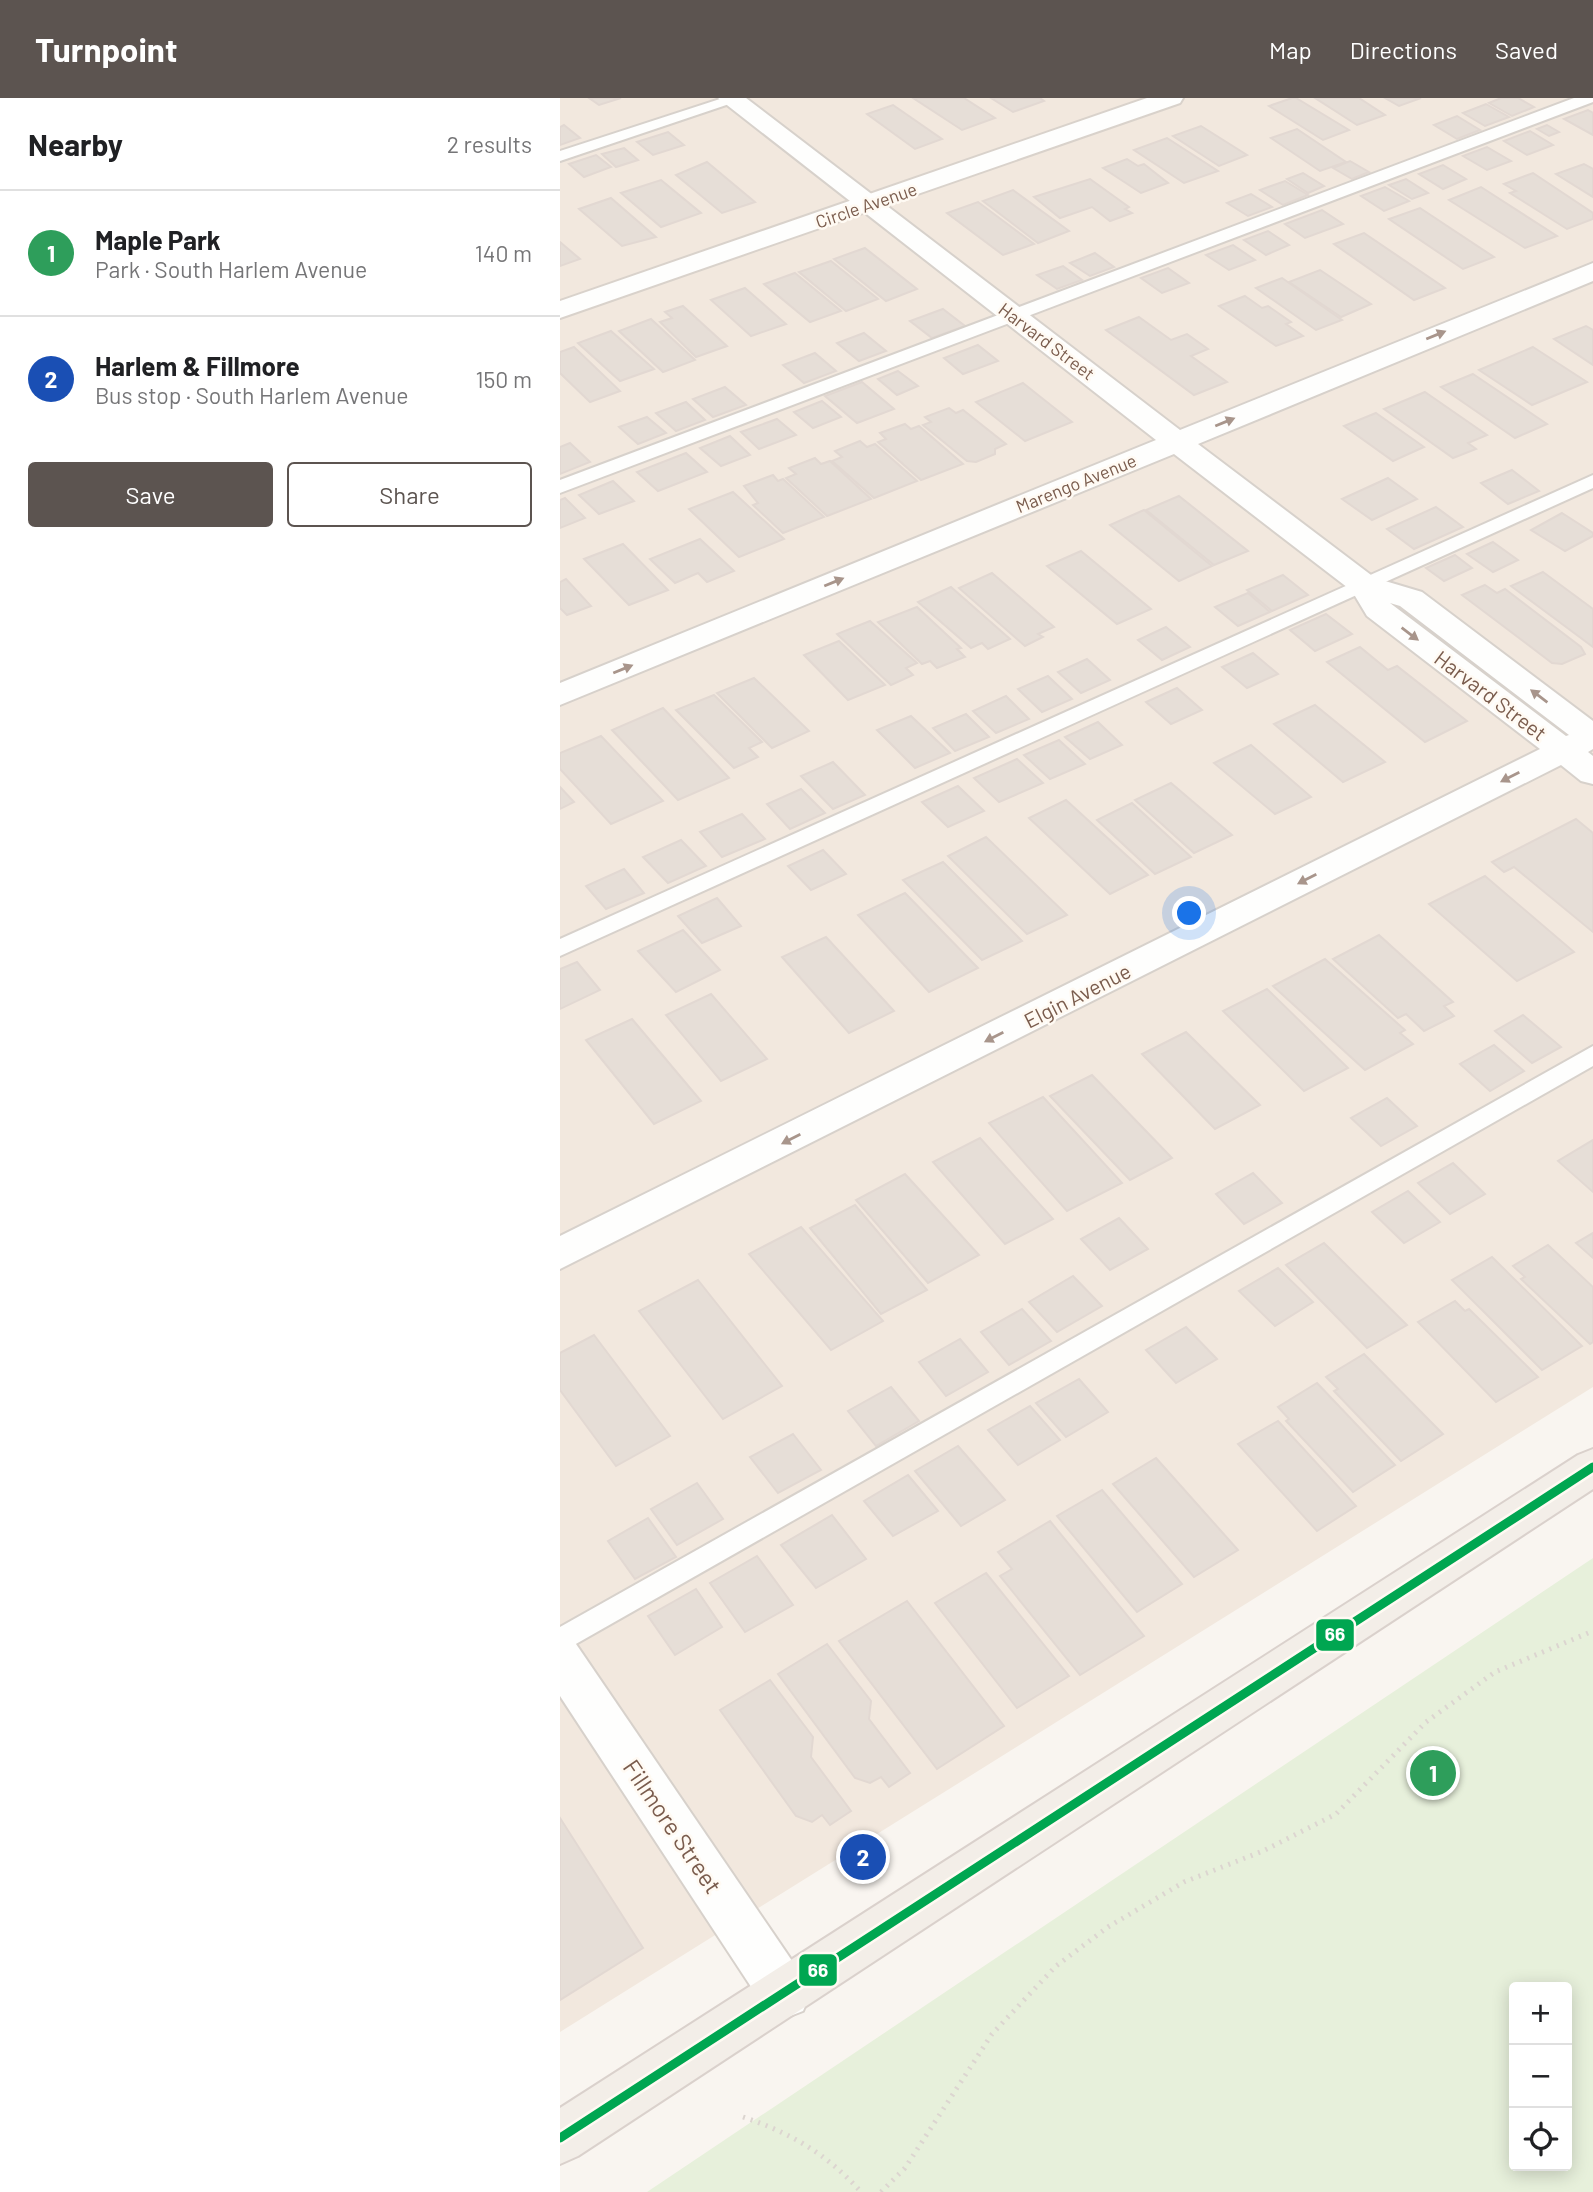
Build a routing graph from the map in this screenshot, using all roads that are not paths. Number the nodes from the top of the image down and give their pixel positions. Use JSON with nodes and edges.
{"nodes":[{"id":1,"x":1171,"y":98,"type":"edge"},
{"id":2,"x":1588,"y":98,"type":"edge"},
{"id":3,"x":734,"y":99,"type":"edge"},
{"id":4,"x":560,"y":156,"type":"edge"},
{"id":5,"x":868,"y":204,"type":"junction"},
{"id":6,"x":1593,"y":271,"type":"edge"},
{"id":7,"x":560,"y":310,"type":"edge"},
{"id":8,"x":1013,"y":316,"type":"junction"},
{"id":9,"x":1177,"y":441,"type":"junction"},
{"id":10,"x":1593,"y":481,"type":"edge"},
{"id":11,"x":560,"y":487,"type":"edge"},
{"id":12,"x":1364,"y":585,"type":"junction"},
{"id":13,"x":560,"y":695,"type":"edge"},
{"id":14,"x":1585,"y":740,"type":"edge"},
{"id":15,"x":1593,"y":773,"type":"edge"},
{"id":16,"x":560,"y":948,"type":"edge"},
{"id":17,"x":1593,"y":1055,"type":"edge"},
{"id":18,"x":560,"y":1255,"type":"edge"},
{"id":19,"x":1593,"y":1466,"type":"edge"},
{"id":20,"x":560,"y":1641,"type":"edge"},
{"id":21,"x":560,"y":1658,"type":"edge"},
{"id":22,"x":785,"y":1994,"type":"junction"},
{"id":23,"x":560,"y":2138,"type":"edge"}],
"edges":[{"from":1,"to":5,"type":"street","name":"Circle Avenue"},
{"from":2,"to":8,"type":"lane"},
{"from":3,"to":4,"type":"lane"},
{"from":3,"to":5,"type":"street","name":"Harvard Street"},
{"from":5,"to":7,"type":"street","name":"Circle Avenue"},
{"from":5,"to":8,"type":"street","name":"Harvard Street"},
{"from":9,"to":6,"type":"street","name":"Marengo Avenue","one_way":true},
{"from":8,"to":9,"type":"street","name":"Harvard Street"},
{"from":8,"to":11,"type":"lane"},
{"from":9,"to":12,"type":"street","name":"Harvard Street"},
{"from":13,"to":9,"type":"street","name":"Marengo Avenue","one_way":true},
{"from":10,"to":12,"type":"lane"},
{"from":12,"to":14,"type":"street","name":"Harvard Street"},
{"from":12,"to":16,"type":"lane"},
{"from":14,"to":15,"type":"street","name":"Harvard Street"},
{"from":14,"to":18,"type":"street","name":"Elgin Avenue","one_way":true},
{"from":17,"to":20,"type":"lane"},
{"from":19,"to":22,"type":"main road"},
{"from":21,"to":22,"type":"street","name":"Fillmore Street"},
{"from":22,"to":23,"type":"main road"}]}
